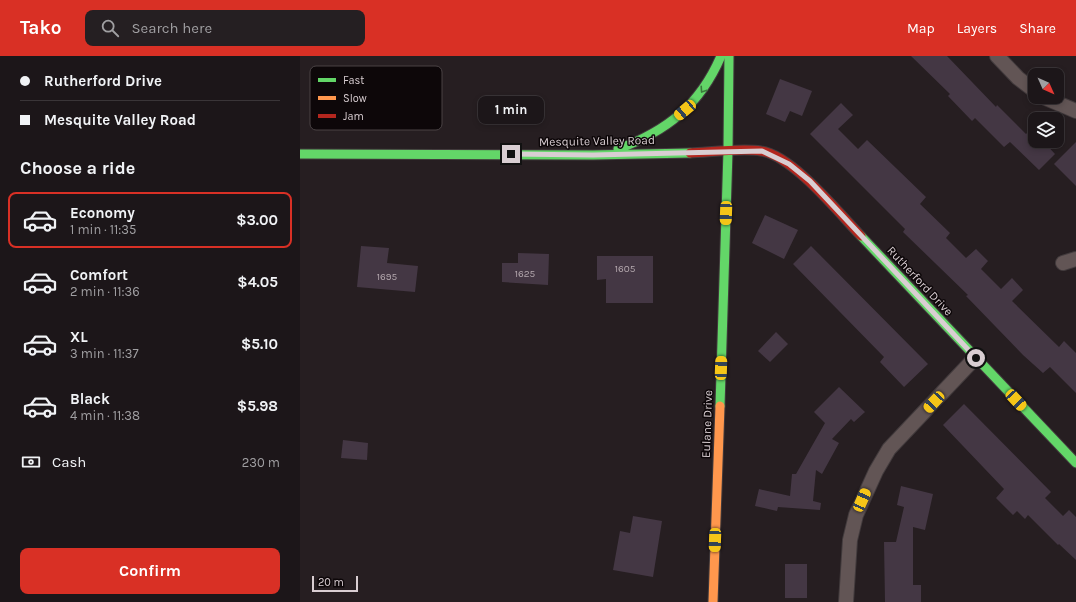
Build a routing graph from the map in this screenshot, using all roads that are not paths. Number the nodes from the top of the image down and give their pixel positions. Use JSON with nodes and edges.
{"nodes":[{"id":1,"x":721,"y":56,"type":"edge"},
{"id":2,"x":729,"y":56,"type":"edge"},
{"id":3,"x":997,"y":56,"type":"edge"},
{"id":4,"x":1028,"y":86,"type":"edge"},
{"id":5,"x":1060,"y":104,"type":"edge"},
{"id":6,"x":1076,"y":111,"type":"edge"},
{"id":7,"x":728,"y":151,"type":"junction"},
{"id":8,"x":300,"y":154,"type":"edge"},
{"id":9,"x":601,"y":154,"type":"junction"},
{"id":10,"x":976,"y":358,"type":"junction"},
{"id":11,"x":1076,"y":463,"type":"edge"},
{"id":12,"x":713,"y":602,"type":"edge"},
{"id":13,"x":846,"y":602,"type":"edge"}],
"edges":[{"from":1,"to":9,"type":"street","one_way":true},
{"from":2,"to":7,"type":"street"},
{"from":3,"to":4,"type":"street"},
{"from":5,"to":6,"type":"street"},
{"from":7,"to":9,"type":"street","name":"Mesquite Valley Road"},
{"from":7,"to":10,"type":"street","name":"Rutherford Drive"},
{"from":7,"to":12,"type":"street","name":"Eulane Drive"},
{"from":8,"to":9,"type":"street","name":"Mesquite Valley Road"},
{"from":10,"to":11,"type":"street","name":"Rutherford Drive"},
{"from":10,"to":13,"type":"street"}]}
